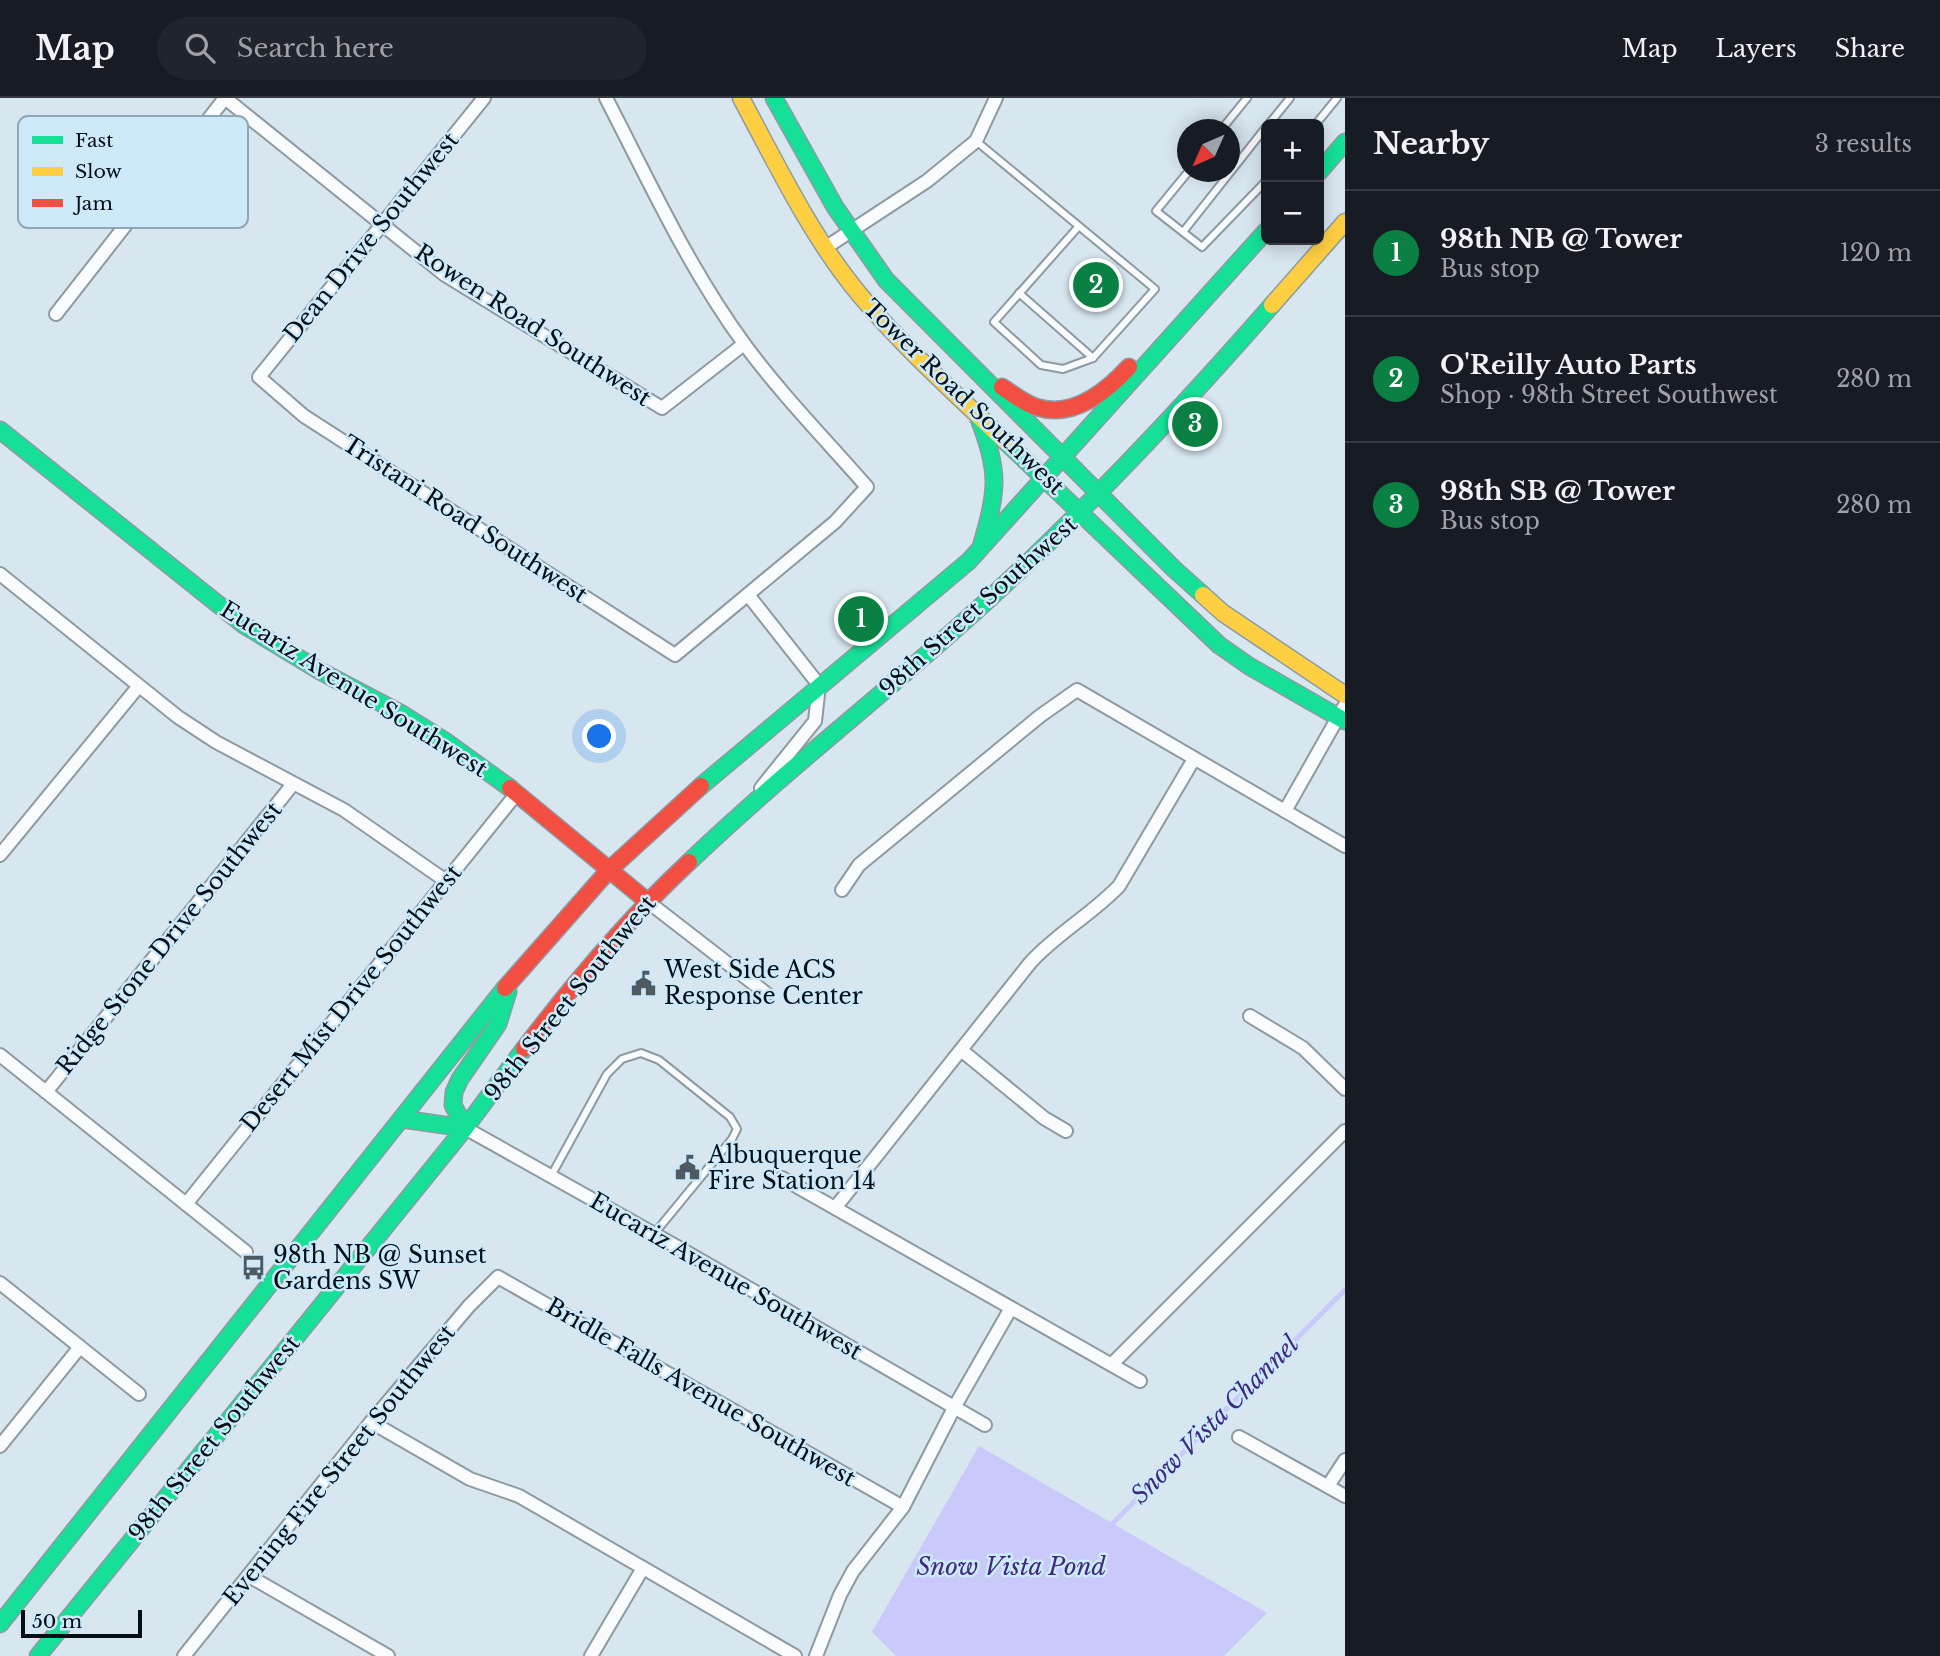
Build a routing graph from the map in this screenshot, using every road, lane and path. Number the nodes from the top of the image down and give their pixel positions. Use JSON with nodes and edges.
{"nodes":[{"id":1,"x":225,"y":98,"type":"edge"},
{"id":2,"x":484,"y":98,"type":"edge"},
{"id":3,"x":606,"y":98,"type":"edge"},
{"id":4,"x":741,"y":98,"type":"edge"},
{"id":5,"x":774,"y":98,"type":"edge"},
{"id":6,"x":996,"y":98,"type":"edge"},
{"id":7,"x":1247,"y":98,"type":"edge"},
{"id":8,"x":1290,"y":98,"type":"edge"},
{"id":9,"x":1337,"y":98,"type":"edge"},
{"id":10,"x":211,"y":116,"type":"edge"},
{"id":11,"x":247,"y":116,"type":"edge"},
{"id":12,"x":248,"y":116,"type":"edge"},
{"id":13,"x":1230,"y":119,"type":"edge"},
{"id":14,"x":1274,"y":119,"type":"edge"},
{"id":15,"x":1320,"y":119,"type":"edge"},
{"id":16,"x":1261,"y":135,"type":"edge"},
{"id":17,"x":976,"y":141,"type":"junction"},
{"id":18,"x":1345,"y":142,"type":"edge"},
{"id":19,"x":1324,"y":166,"type":"edge"},
{"id":20,"x":1180,"y":182,"type":"edge"},
{"id":21,"x":1265,"y":182,"type":"edge"},
{"id":22,"x":1345,"y":222,"type":"edge"},
{"id":23,"x":383,"y":225,"type":"junction"},
{"id":24,"x":1079,"y":226,"type":"junction"},
{"id":25,"x":123,"y":228,"type":"edge"},
{"id":26,"x":852,"y":231,"type":"junction"},
{"id":27,"x":1183,"y":232,"type":"junction"},
{"id":28,"x":1261,"y":237,"type":"edge"},
{"id":29,"x":825,"y":248,"type":"junction"},
{"id":30,"x":1232,"y":269,"type":"junction"},
{"id":31,"x":1019,"y":293,"type":"junction"},
{"id":32,"x":55,"y":314,"type":"dead end"},
{"id":33,"x":744,"y":344,"type":"junction"},
{"id":34,"x":1093,"y":358,"type":"junction"},
{"id":35,"x":971,"y":366,"type":"junction"},
{"id":36,"x":259,"y":377,"type":"joint"},
{"id":37,"x":976,"y":412,"type":"junction"},
{"id":38,"x":0,"y":430,"type":"edge"},
{"id":39,"x":1064,"y":458,"type":"junction"},
{"id":40,"x":1046,"y":478,"type":"junction"},
{"id":41,"x":1098,"y":494,"type":"junction"},
{"id":42,"x":1082,"y":512,"type":"junction"},
{"id":43,"x":981,"y":548,"type":"junction"},
{"id":44,"x":0,"y":574,"type":"edge"},
{"id":45,"x":749,"y":596,"type":"junction"},
{"id":46,"x":819,"y":685,"type":"junction"},
{"id":47,"x":138,"y":687,"type":"junction"},
{"id":48,"x":1345,"y":695,"type":"edge"},
{"id":49,"x":1343,"y":715,"type":"edge"},
{"id":50,"x":1194,"y":760,"type":"junction"},
{"id":51,"x":293,"y":784,"type":"junction"},
{"id":52,"x":516,"y":793,"type":"junction"},
{"id":53,"x":743,"y":810,"type":"junction"},
{"id":54,"x":1285,"y":811,"type":"junction"},
{"id":55,"x":1345,"y":846,"type":"edge"},
{"id":56,"x":0,"y":855,"type":"edge"},
{"id":57,"x":609,"y":870,"type":"junction"},
{"id":58,"x":446,"y":881,"type":"junction"},
{"id":59,"x":842,"y":890,"type":"dead end"},
{"id":60,"x":647,"y":901,"type":"junction"},
{"id":61,"x":513,"y":978,"type":"junction"},
{"id":62,"x":767,"y":994,"type":"dead end"},
{"id":63,"x":1250,"y":1016,"type":"dead end"},
{"id":64,"x":961,"y":1050,"type":"junction"},
{"id":65,"x":0,"y":1055,"type":"edge"},
{"id":66,"x":1345,"y":1089,"type":"edge"},
{"id":67,"x":46,"y":1091,"type":"junction"},
{"id":68,"x":402,"y":1119,"type":"junction"},
{"id":69,"x":465,"y":1128,"type":"junction"},
{"id":70,"x":1066,"y":1131,"type":"dead end"},
{"id":71,"x":1345,"y":1131,"type":"edge"},
{"id":72,"x":551,"y":1176,"type":"junction"},
{"id":73,"x":782,"y":1178,"type":"dead end"},
{"id":74,"x":186,"y":1204,"type":"junction"},
{"id":75,"x":835,"y":1208,"type":"junction"},
{"id":76,"x":654,"y":1234,"type":"junction"},
{"id":77,"x":246,"y":1252,"type":"dead end"},
{"id":78,"x":498,"y":1277,"type":"joint"},
{"id":79,"x":0,"y":1283,"type":"edge"},
{"id":80,"x":1011,"y":1308,"type":"junction"},
{"id":81,"x":80,"y":1347,"type":"junction"},
{"id":82,"x":1112,"y":1364,"type":"junction"},
{"id":83,"x":1140,"y":1381,"type":"dead end"},
{"id":84,"x":139,"y":1394,"type":"dead end"},
{"id":85,"x":955,"y":1406,"type":"junction"},
{"id":86,"x":372,"y":1422,"type":"junction"},
{"id":87,"x":985,"y":1425,"type":"dead end"},
{"id":88,"x":1239,"y":1437,"type":"dead end"},
{"id":89,"x":0,"y":1446,"type":"edge"},
{"id":90,"x":1345,"y":1460,"type":"edge"},
{"id":91,"x":1328,"y":1486,"type":"junction"},
{"id":92,"x":1345,"y":1496,"type":"edge"},
{"id":93,"x":903,"y":1507,"type":"junction"},
{"id":94,"x":643,"y":1568,"type":"junction"},
{"id":95,"x":249,"y":1576,"type":"junction"},
{"id":96,"x":0,"y":1625,"type":"edge"},
{"id":97,"x":38,"y":1656,"type":"edge"},
{"id":98,"x":184,"y":1656,"type":"edge"},
{"id":99,"x":388,"y":1656,"type":"edge"},
{"id":100,"x":592,"y":1656,"type":"edge"},
{"id":101,"x":794,"y":1656,"type":"edge"},
{"id":102,"x":816,"y":1656,"type":"edge"}],
"edges":[{"from":1,"to":10,"type":"street"},
{"from":1,"to":11,"type":"street","name":"Rowen Road Southwest"},
{"from":2,"to":23,"type":"street","name":"Dean Drive Southwest"},
{"from":3,"to":33,"type":"street"},
{"from":4,"to":29,"type":"main road","name":"Tower Road Southwest"},
{"from":5,"to":26,"type":"main road","name":"Tower Road Southwest"},
{"from":6,"to":17,"type":"street"},
{"from":7,"to":13,"type":"lane"},
{"from":8,"to":14,"type":"lane"},
{"from":9,"to":15,"type":"lane"},
{"from":12,"to":23,"type":"street","name":"Rowen Road Southwest"},
{"from":16,"to":27,"type":"lane"},
{"from":17,"to":24,"type":"lane"},
{"from":17,"to":26,"type":"street"},
{"from":18,"to":19,"type":"main road"},
{"from":20,"to":27,"type":"lane"},
{"from":21,"to":27,"type":"lane"},
{"from":22,"to":41,"type":"main road","name":"98th Street Southwest"},
{"from":23,"to":33,"type":"street","name":"Rowen Road Southwest"},
{"from":23,"to":36,"type":"street","name":"Dean Drive Southwest"},
{"from":24,"to":31,"type":"lane"},
{"from":24,"to":34,"type":"lane"},
{"from":25,"to":32,"type":"street"},
{"from":26,"to":29,"type":"street"},
{"from":26,"to":35,"type":"main road","name":"Tower Road Southwest"},
{"from":28,"to":30,"type":"main road","name":"98th Street Southwest"},
{"from":29,"to":37,"type":"main road","name":"Tower Road Southwest"},
{"from":30,"to":35,"type":"main road"},
{"from":30,"to":39,"type":"main road","name":"98th Street Southwest"},
{"from":31,"to":34,"type":"lane"},
{"from":31,"to":34,"type":"lane"},
{"from":33,"to":45,"type":"street"},
{"from":35,"to":39,"type":"main road","name":"Tower Road Southwest"},
{"from":36,"to":45,"type":"street","name":"Tristani Road Southwest"},
{"from":37,"to":40,"type":"main road","name":"Tower Road Southwest"},
{"from":37,"to":43,"type":"main road"},
{"from":38,"to":52,"type":"main road","name":"Eucariz Avenue Southwest"},
{"from":39,"to":40,"type":"main road","name":"98th Street Southwest"},
{"from":39,"to":41,"type":"main road","name":"Tower Road Southwest"},
{"from":40,"to":42,"type":"main road","name":"Tower Road Southwest"},
{"from":40,"to":43,"type":"main road","name":"98th Street Southwest"},
{"from":41,"to":42,"type":"main road","name":"98th Street Southwest"},
{"from":41,"to":48,"type":"main road","name":"Tower Road Southwest"},
{"from":42,"to":49,"type":"main road","name":"Tower Road Southwest"},
{"from":42,"to":53,"type":"main road","name":"98th Street Southwest"},
{"from":43,"to":46,"type":"main road","name":"98th Street Southwest"},
{"from":44,"to":47,"type":"street"},
{"from":45,"to":46,"type":"street"},
{"from":46,"to":53,"type":"street"},
{"from":46,"to":57,"type":"main road","name":"98th Street Southwest"},
{"from":47,"to":51,"type":"street"},
{"from":47,"to":56,"type":"street"},
{"from":49,"to":54,"type":"street"},
{"from":50,"to":54,"type":"street"},
{"from":50,"to":59,"type":"street"},
{"from":50,"to":64,"type":"street"},
{"from":51,"to":58,"type":"street"},
{"from":51,"to":67,"type":"street","name":"Ridge Stone Drive Southwest"},
{"from":52,"to":57,"type":"main road","name":"Eucariz Avenue Southwest"},
{"from":52,"to":58,"type":"street","name":"Desert Mist Drive Southwest"},
{"from":53,"to":60,"type":"main road","name":"98th Street Southwest"},
{"from":54,"to":55,"type":"street"},
{"from":57,"to":60,"type":"main road","name":"Eucariz Avenue Southwest"},
{"from":57,"to":61,"type":"main road","name":"98th Street Southwest"},
{"from":58,"to":74,"type":"street","name":"Desert Mist Drive Southwest"},
{"from":60,"to":62,"type":"street"},
{"from":60,"to":69,"type":"main road","name":"98th Street Southwest"},
{"from":61,"to":68,"type":"main road","name":"98th Street Southwest"},
{"from":61,"to":69,"type":"main road"},
{"from":63,"to":66,"type":"street"},
{"from":64,"to":70,"type":"street"},
{"from":64,"to":75,"type":"street"},
{"from":65,"to":67,"type":"street"},
{"from":67,"to":74,"type":"street"},
{"from":68,"to":69,"type":"main road"},
{"from":68,"to":96,"type":"main road","name":"98th Street Southwest"},
{"from":69,"to":72,"type":"street","name":"Eucariz Avenue Southwest"},
{"from":69,"to":97,"type":"main road","name":"98th Street Southwest"},
{"from":71,"to":82,"type":"street"},
{"from":72,"to":76,"type":"street","name":"Eucariz Avenue Southwest"},
{"from":72,"to":76,"type":"lane"},
{"from":73,"to":75,"type":"street"},
{"from":74,"to":77,"type":"street"},
{"from":75,"to":80,"type":"street"},
{"from":76,"to":85,"type":"street","name":"Eucariz Avenue Southwest"},
{"from":78,"to":86,"type":"street","name":"Evening Fire Street Southwest"},
{"from":78,"to":93,"type":"street","name":"Bridle Falls Avenue Southwest"},
{"from":79,"to":81,"type":"street"},
{"from":80,"to":82,"type":"street"},
{"from":80,"to":85,"type":"street"},
{"from":81,"to":84,"type":"street"},
{"from":81,"to":89,"type":"street"},
{"from":82,"to":83,"type":"street"},
{"from":85,"to":87,"type":"street","name":"Eucariz Avenue Southwest"},
{"from":85,"to":93,"type":"street"},
{"from":86,"to":94,"type":"street"},
{"from":86,"to":95,"type":"street","name":"Evening Fire Street Southwest"},
{"from":88,"to":91,"type":"street"},
{"from":90,"to":91,"type":"street"},
{"from":91,"to":92,"type":"street"},
{"from":93,"to":102,"type":"street"},
{"from":94,"to":100,"type":"street"},
{"from":94,"to":101,"type":"street"},
{"from":95,"to":98,"type":"street","name":"Evening Fire Street Southwest"},
{"from":95,"to":99,"type":"street"}]}
